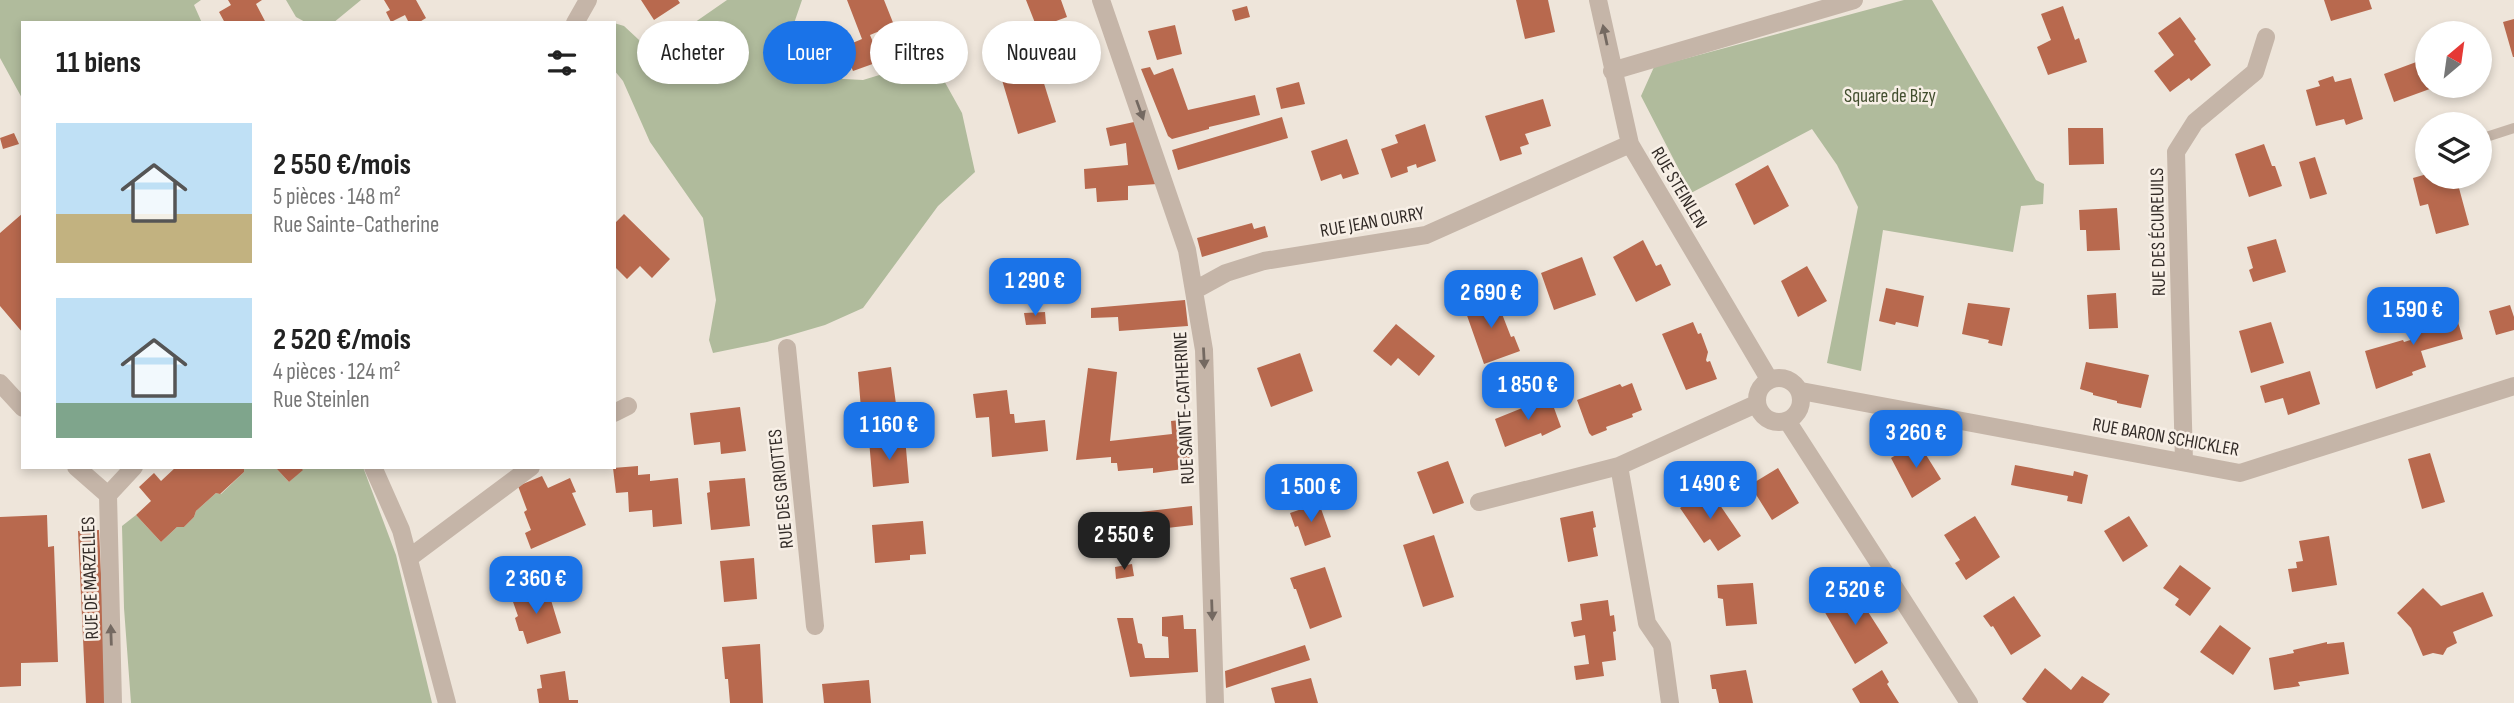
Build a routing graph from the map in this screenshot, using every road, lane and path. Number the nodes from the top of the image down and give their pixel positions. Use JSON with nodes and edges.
{"nodes":[{"id":1,"x":568,"y":0,"type":"edge"},
{"id":2,"x":588,"y":0,"type":"edge"},
{"id":3,"x":1101,"y":0,"type":"edge"},
{"id":4,"x":1598,"y":0,"type":"edge"},
{"id":5,"x":1854,"y":0,"type":"edge"},
{"id":6,"x":576,"y":21,"type":"edge"},
{"id":7,"x":2266,"y":37,"type":"dead end"},
{"id":8,"x":1612,"y":71,"type":"junction"},
{"id":9,"x":2514,"y":128,"type":"edge"},
{"id":10,"x":2492,"y":135,"type":"edge"},
{"id":11,"x":1630,"y":144,"type":"junction"},
{"id":12,"x":1195,"y":290,"type":"junction"},
{"id":13,"x":787,"y":348,"type":"dead end"},
{"id":14,"x":1769,"y":379,"type":"junction"},
{"id":15,"x":0,"y":383,"type":"edge"},
{"id":16,"x":2514,"y":386,"type":"edge"},
{"id":17,"x":1801,"y":391,"type":"junction"},
{"id":18,"x":1756,"y":404,"type":"junction"},
{"id":19,"x":21,"y":406,"type":"edge"},
{"id":20,"x":1788,"y":422,"type":"junction"},
{"id":21,"x":2183,"y":462,"type":"junction"},
{"id":22,"x":1619,"y":466,"type":"junction"},
{"id":23,"x":78,"y":469,"type":"edge"},
{"id":24,"x":132,"y":469,"type":"edge"},
{"id":25,"x":374,"y":469,"type":"edge"},
{"id":26,"x":528,"y":469,"type":"edge"},
{"id":27,"x":108,"y":495,"type":"junction"},
{"id":28,"x":1479,"y":502,"type":"dead end"},
{"id":29,"x":409,"y":558,"type":"junction"},
{"id":30,"x":815,"y":626,"type":"dead end"},
{"id":31,"x":113,"y":703,"type":"edge"},
{"id":32,"x":447,"y":703,"type":"edge"},
{"id":33,"x":1215,"y":703,"type":"edge"},
{"id":34,"x":1670,"y":703,"type":"edge"},
{"id":35,"x":1969,"y":703,"type":"edge"}],
"edges":[{"from":1,"to":6,"type":"street"},
{"from":2,"to":6,"type":"street"},
{"from":3,"to":12,"type":"street","name":"RUE SAINTE-CATHERINE","one_way":true},
{"from":8,"to":4,"type":"street","name":"RUE STEINLEN","one_way":true},
{"from":5,"to":8,"type":"street"},
{"from":7,"to":21,"type":"street","name":"RUE DES ÉCUREUILS"},
{"from":8,"to":11,"type":"street","name":"RUE STEINLEN"},
{"from":9,"to":10,"type":"lane"},
{"from":11,"to":12,"type":"street","name":"RUE JEAN OURRY"},
{"from":11,"to":14,"type":"street","name":"RUE STEINLEN"},
{"from":12,"to":33,"type":"street","name":"RUE SAINTE-CATHERINE","one_way":true},
{"from":13,"to":30,"type":"street","name":"RUE DES GRIOTTES"},
{"from":14,"to":17,"type":"street"},
{"from":14,"to":18,"type":"street"},
{"from":15,"to":19,"type":"street"},
{"from":16,"to":21,"type":"street","name":"RUE BARON SCHICKLER"},
{"from":17,"to":20,"type":"street"},
{"from":17,"to":21,"type":"street","name":"RUE BARON SCHICKLER"},
{"from":18,"to":20,"type":"street"},
{"from":18,"to":22,"type":"street"},
{"from":20,"to":35,"type":"street"},
{"from":22,"to":28,"type":"street"},
{"from":22,"to":34,"type":"street"},
{"from":23,"to":27,"type":"street","name":"RUE DE MARZELLES"},
{"from":24,"to":27,"type":"street"},
{"from":25,"to":29,"type":"street"},
{"from":26,"to":29,"type":"street"},
{"from":31,"to":27,"type":"street","name":"RUE DE MARZELLES","one_way":true},
{"from":29,"to":32,"type":"street"}]}
